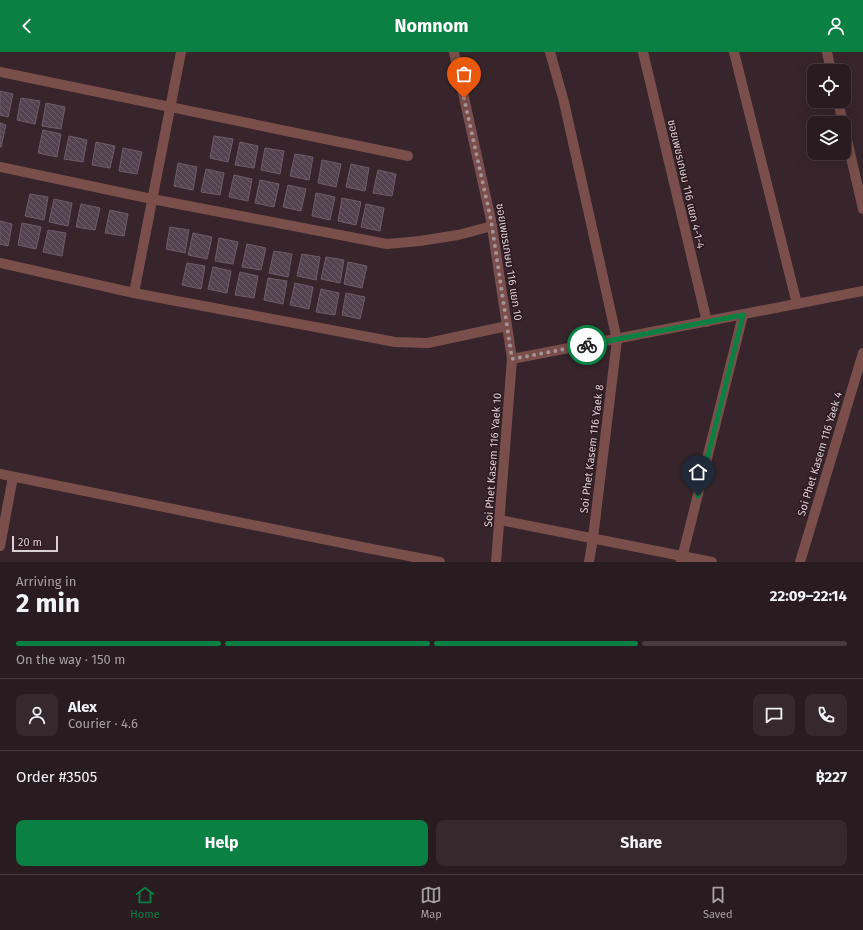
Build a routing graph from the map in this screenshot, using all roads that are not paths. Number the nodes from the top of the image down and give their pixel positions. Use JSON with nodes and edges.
{"nodes":[{"id":1,"x":181,"y":52,"type":"edge"},
{"id":2,"x":454,"y":52,"type":"edge"},
{"id":3,"x":550,"y":52,"type":"edge"},
{"id":4,"x":643,"y":52,"type":"edge"},
{"id":5,"x":734,"y":52,"type":"edge"},
{"id":6,"x":827,"y":52,"type":"edge"},
{"id":7,"x":830,"y":64,"type":"edge"},
{"id":8,"x":0,"y":72,"type":"edge"},
{"id":9,"x":170,"y":108,"type":"junction"},
{"id":10,"x":408,"y":156,"type":"dead end"},
{"id":11,"x":851,"y":158,"type":"edge"},
{"id":12,"x":0,"y":167,"type":"edge"},
{"id":13,"x":152,"y":199,"type":"junction"},
{"id":14,"x":863,"y":210,"type":"edge"},
{"id":15,"x":492,"y":226,"type":"junction"},
{"id":16,"x":0,"y":263,"type":"edge"},
{"id":17,"x":863,"y":291,"type":"edge"},
{"id":18,"x":134,"y":293,"type":"junction"},
{"id":19,"x":797,"y":304,"type":"junction"},
{"id":20,"x":743,"y":315,"type":"junction"},
{"id":21,"x":707,"y":322,"type":"junction"},
{"id":22,"x":507,"y":326,"type":"junction"},
{"id":23,"x":617,"y":340,"type":"junction"},
{"id":24,"x":863,"y":353,"type":"edge"},
{"id":25,"x":512,"y":359,"type":"junction"},
{"id":26,"x":0,"y":474,"type":"edge"},
{"id":27,"x":13,"y":477,"type":"junction"},
{"id":28,"x":500,"y":520,"type":"junction"},
{"id":29,"x":594,"y":538,"type":"junction"},
{"id":30,"x":0,"y":546,"type":"edge"},
{"id":31,"x":682,"y":559,"type":"edge"},
{"id":32,"x":440,"y":562,"type":"edge"},
{"id":33,"x":496,"y":562,"type":"edge"},
{"id":34,"x":589,"y":562,"type":"edge"},
{"id":35,"x":712,"y":562,"type":"edge"},
{"id":36,"x":800,"y":562,"type":"edge"}],
"edges":[{"from":1,"to":9,"type":"street"},
{"from":2,"to":15,"type":"street","name":"ซอยเพชรเกษม 116 แยก 10"},
{"from":3,"to":23,"type":"street","name":"Soi Phet Kasem 116 Yaek 8"},
{"from":4,"to":21,"type":"street","name":"ซอยเพชรเกษม 116 แยก 4-1-4"},
{"from":5,"to":19,"type":"street"},
{"from":6,"to":7,"type":"street"},
{"from":8,"to":9,"type":"street"},
{"from":9,"to":10,"type":"street"},
{"from":9,"to":13,"type":"street"},
{"from":11,"to":14,"type":"street"},
{"from":12,"to":13,"type":"street"},
{"from":13,"to":15,"type":"street"},
{"from":13,"to":18,"type":"street"},
{"from":15,"to":22,"type":"street","name":"ซอยเพชรเกษม 116 แยก 10"},
{"from":16,"to":18,"type":"street"},
{"from":17,"to":19,"type":"street"},
{"from":18,"to":22,"type":"street"},
{"from":19,"to":20,"type":"street"},
{"from":20,"to":21,"type":"street"},
{"from":20,"to":31,"type":"street"},
{"from":21,"to":23,"type":"street"},
{"from":22,"to":25,"type":"street","name":"ซอยเพชรเกษม 116 แยก 10"},
{"from":23,"to":25,"type":"street"},
{"from":23,"to":29,"type":"street","name":"Soi Phet Kasem 116 Yaek 8"},
{"from":24,"to":36,"type":"street","name":"Soi Phet Kasem 116 Yaek 4"},
{"from":25,"to":28,"type":"street","name":"Soi Phet Kasem 116 Yaek 10"},
{"from":26,"to":27,"type":"street"},
{"from":27,"to":30,"type":"street"},
{"from":27,"to":32,"type":"street"},
{"from":28,"to":29,"type":"street"},
{"from":28,"to":33,"type":"street","name":"Soi Phet Kasem 116 Yaek 10"},
{"from":29,"to":31,"type":"street"},
{"from":29,"to":34,"type":"street","name":"Soi Phet Kasem 116 Yaek 8"},
{"from":31,"to":35,"type":"street"}]}
